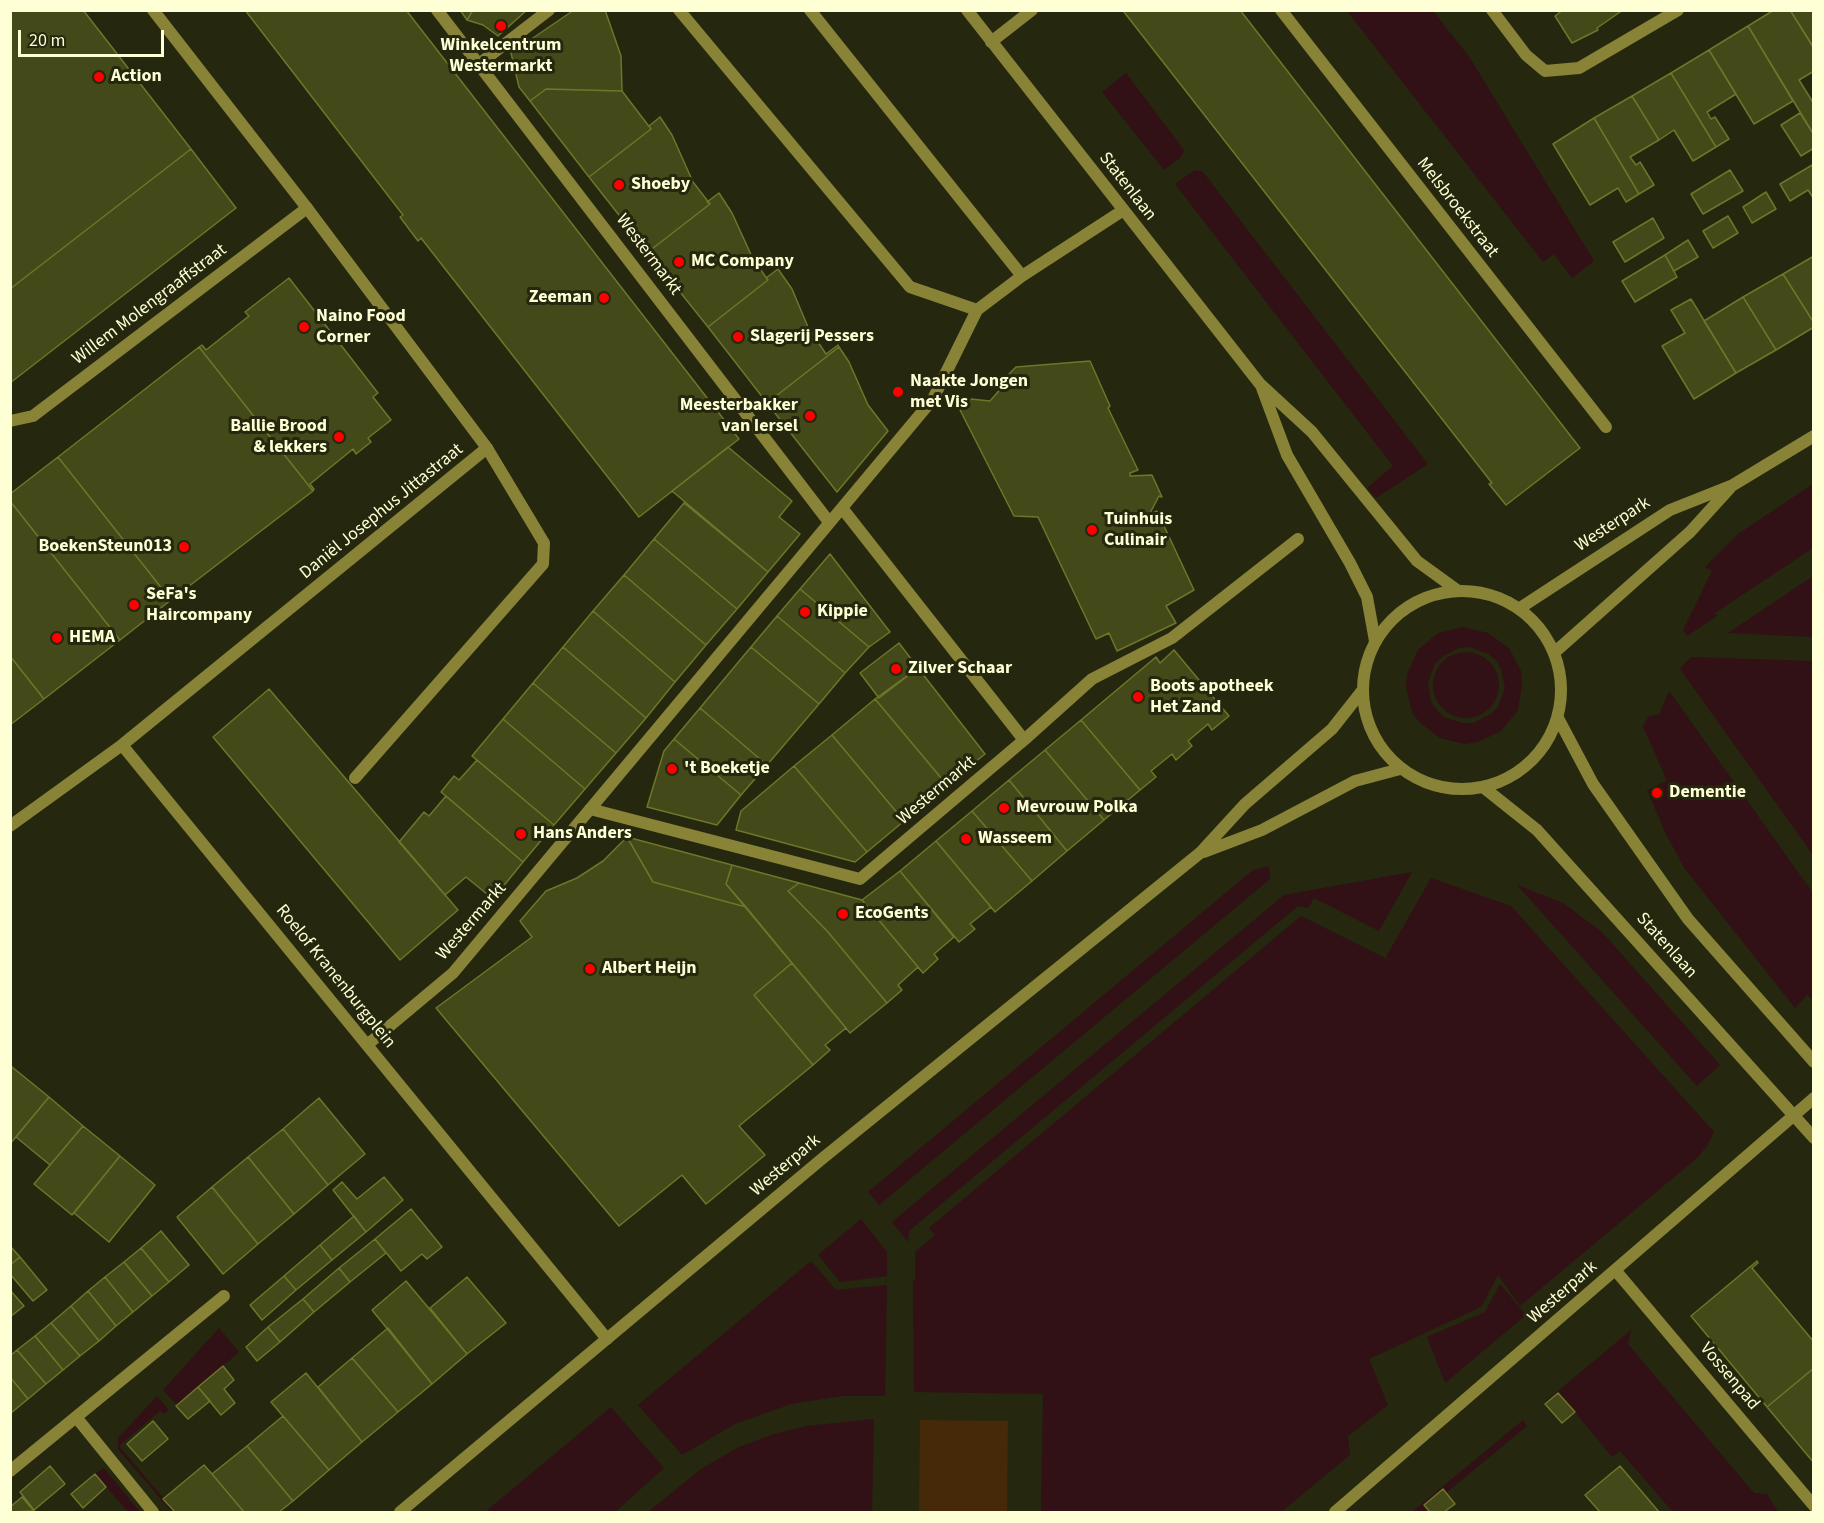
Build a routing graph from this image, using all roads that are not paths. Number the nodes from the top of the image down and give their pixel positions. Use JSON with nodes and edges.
{"nodes":[{"id":1,"x":153,"y":10,"type":"edge"},
{"id":2,"x":437,"y":10,"type":"edge"},
{"id":3,"x":549,"y":10,"type":"edge"},
{"id":4,"x":679,"y":10,"type":"edge"},
{"id":5,"x":810,"y":10,"type":"edge"},
{"id":6,"x":967,"y":10,"type":"edge"},
{"id":7,"x":1032,"y":10,"type":"edge"},
{"id":8,"x":1281,"y":10,"type":"edge"},
{"id":9,"x":1492,"y":10,"type":"edge"},
{"id":10,"x":1678,"y":10,"type":"edge"},
{"id":11,"x":991,"y":42,"type":"junction"},
{"id":12,"x":479,"y":64,"type":"junction"},
{"id":13,"x":307,"y":208,"type":"junction"},
{"id":14,"x":1122,"y":211,"type":"junction"},
{"id":15,"x":1022,"y":276,"type":"junction"},
{"id":16,"x":977,"y":310,"type":"junction"},
{"id":17,"x":1260,"y":384,"type":"junction"},
{"id":18,"x":10,"y":421,"type":"edge"},
{"id":19,"x":1605,"y":428,"type":"dead end"},
{"id":20,"x":1814,"y":436,"type":"edge"},
{"id":21,"x":487,"y":448,"type":"junction"},
{"id":22,"x":1733,"y":485,"type":"junction"},
{"id":23,"x":842,"y":508,"type":"junction"},
{"id":24,"x":830,"y":522,"type":"junction"},
{"id":25,"x":1298,"y":539,"type":"dead end"},
{"id":26,"x":1457,"y":590,"type":"junction"},
{"id":27,"x":1520,"y":608,"type":"junction"},
{"id":28,"x":1375,"y":641,"type":"junction"},
{"id":29,"x":1555,"y":652,"type":"junction"},
{"id":30,"x":1362,"y":691,"type":"junction"},
{"id":31,"x":1558,"y":718,"type":"junction"},
{"id":32,"x":1024,"y":740,"type":"junction"},
{"id":33,"x":122,"y":745,"type":"junction"},
{"id":34,"x":1400,"y":769,"type":"junction"},
{"id":35,"x":355,"y":778,"type":"dead end"},
{"id":36,"x":1483,"y":787,"type":"junction"},
{"id":37,"x":590,"y":809,"type":"junction"},
{"id":38,"x":10,"y":826,"type":"edge"},
{"id":39,"x":1200,"y":854,"type":"junction"},
{"id":40,"x":367,"y":1045,"type":"junction"},
{"id":41,"x":1814,"y":1062,"type":"edge"},
{"id":42,"x":1814,"y":1098,"type":"edge"},
{"id":43,"x":1794,"y":1114,"type":"junction"},
{"id":44,"x":1814,"y":1138,"type":"edge"},
{"id":45,"x":1616,"y":1271,"type":"junction"},
{"id":46,"x":224,"y":1296,"type":"dead end"},
{"id":47,"x":607,"y":1339,"type":"junction"},
{"id":48,"x":76,"y":1417,"type":"junction"},
{"id":49,"x":10,"y":1471,"type":"edge"},
{"id":50,"x":1814,"y":1506,"type":"edge"},
{"id":51,"x":153,"y":1512,"type":"edge"},
{"id":52,"x":400,"y":1512,"type":"edge"},
{"id":53,"x":1335,"y":1512,"type":"edge"}],
"edges":[{"from":1,"to":13,"type":"street","name":"Daniël Josephus Jittastraat"},
{"from":2,"to":12,"type":"street","name":"Westermarkt"},
{"from":3,"to":12,"type":"street"},
{"from":4,"to":16,"type":"street"},
{"from":5,"to":15,"type":"street"},
{"from":6,"to":11,"type":"street","name":"Statenlaan"},
{"from":7,"to":11,"type":"street"},
{"from":8,"to":19,"type":"street","name":"Melsbroekstraat"},
{"from":9,"to":10,"type":"street"},
{"from":11,"to":14,"type":"street","name":"Statenlaan"},
{"from":12,"to":24,"type":"street","name":"Westermarkt"},
{"from":13,"to":18,"type":"street","name":"Willem Molengraaffstraat"},
{"from":13,"to":21,"type":"street","name":"Daniël Josephus Jittastraat"},
{"from":14,"to":15,"type":"street","name":"Westermarkt"},
{"from":14,"to":17,"type":"street","name":"Statenlaan"},
{"from":15,"to":16,"type":"street","name":"Westermarkt"},
{"from":16,"to":23,"type":"street","name":"Westermarkt"},
{"from":17,"to":26,"type":"street","name":"Statenlaan"},
{"from":17,"to":28,"type":"street","name":"Statenlaan"},
{"from":20,"to":22,"type":"street","name":"Westerpark"},
{"from":21,"to":33,"type":"street","name":"Daniël Josephus Jittastraat"},
{"from":21,"to":35,"type":"street"},
{"from":22,"to":27,"type":"street","name":"Westerpark"},
{"from":22,"to":29,"type":"street","name":"Westerpark"},
{"from":23,"to":24,"type":"street","name":"Westermarkt"},
{"from":23,"to":32,"type":"street"},
{"from":24,"to":37,"type":"street","name":"Westermarkt"},
{"from":25,"to":32,"type":"street"},
{"from":26,"to":27,"type":"street"},
{"from":26,"to":28,"type":"street"},
{"from":27,"to":29,"type":"street"},
{"from":28,"to":30,"type":"street"},
{"from":29,"to":31,"type":"street"},
{"from":30,"to":34,"type":"street"},
{"from":30,"to":39,"type":"street","name":"Westerpark"},
{"from":31,"to":36,"type":"street"},
{"from":31,"to":41,"type":"street","name":"Statenlaan"},
{"from":32,"to":37,"type":"street","name":"Westermarkt"},
{"from":33,"to":38,"type":"street"},
{"from":33,"to":40,"type":"street","name":"Roelof Kranenburgplein"},
{"from":34,"to":36,"type":"street"},
{"from":34,"to":39,"type":"street","name":"Westerpark"},
{"from":36,"to":43,"type":"street","name":"Statenlaan"},
{"from":37,"to":40,"type":"street","name":"Westermarkt"},
{"from":39,"to":47,"type":"street","name":"Westerpark"},
{"from":40,"to":47,"type":"street","name":"Roelof Kranenburgplein"},
{"from":42,"to":43,"type":"street","name":"Westerpark"},
{"from":43,"to":44,"type":"street","name":"Statenlaan"},
{"from":43,"to":45,"type":"street","name":"Westerpark"},
{"from":45,"to":50,"type":"street","name":"Vossenpad"},
{"from":45,"to":53,"type":"street","name":"Westerpark"},
{"from":46,"to":48,"type":"street"},
{"from":47,"to":52,"type":"street","name":"Westerpark"},
{"from":48,"to":49,"type":"street"},
{"from":48,"to":51,"type":"street"}]}
